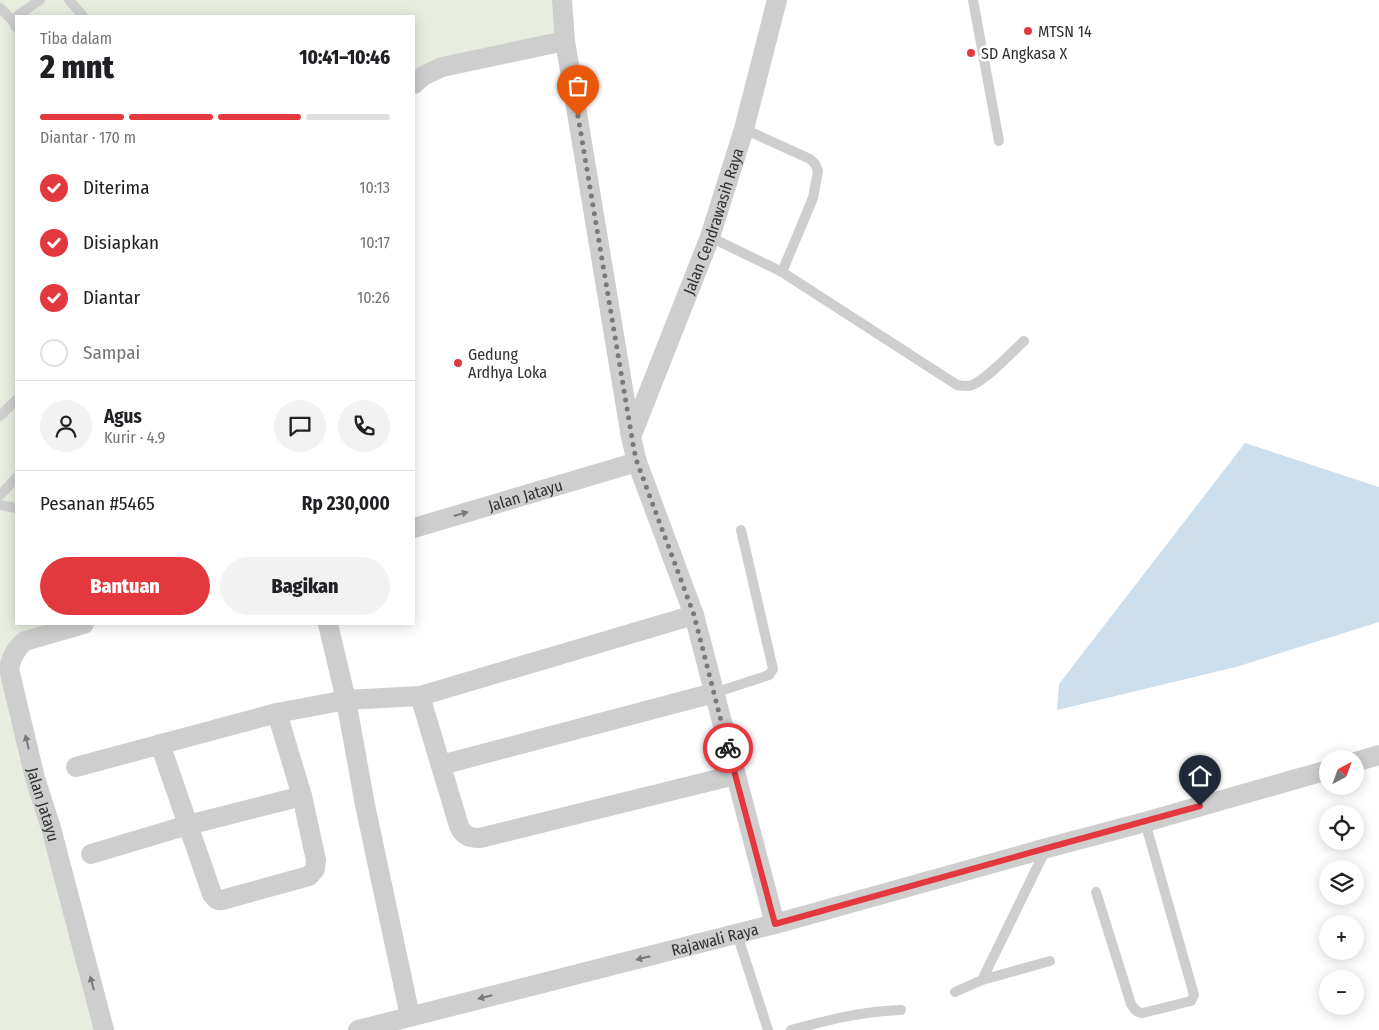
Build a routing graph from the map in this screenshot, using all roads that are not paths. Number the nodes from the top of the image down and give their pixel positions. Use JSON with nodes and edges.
{"nodes":[{"id":1,"x":40,"y":0,"type":"edge"},
{"id":2,"x":69,"y":0,"type":"edge"},
{"id":3,"x":562,"y":0,"type":"edge"},
{"id":4,"x":777,"y":0,"type":"edge"},
{"id":5,"x":973,"y":0,"type":"edge"},
{"id":6,"x":0,"y":8,"type":"edge"},
{"id":7,"x":21,"y":15,"type":"edge"},
{"id":8,"x":82,"y":15,"type":"edge"},
{"id":9,"x":15,"y":20,"type":"edge"},
{"id":10,"x":565,"y":41,"type":"junction"},
{"id":11,"x":415,"y":83,"type":"edge"},
{"id":12,"x":744,"y":129,"type":"junction"},
{"id":13,"x":999,"y":141,"type":"dead end"},
{"id":14,"x":710,"y":237,"type":"junction"},
{"id":15,"x":782,"y":272,"type":"junction"},
{"id":16,"x":1024,"y":341,"type":"dead end"},
{"id":17,"x":15,"y":401,"type":"edge"},
{"id":18,"x":0,"y":416,"type":"edge"},
{"id":19,"x":632,"y":437,"type":"junction"},
{"id":20,"x":637,"y":462,"type":"junction"},
{"id":21,"x":15,"y":479,"type":"edge"},
{"id":22,"x":0,"y":495,"type":"edge"},
{"id":23,"x":0,"y":505,"type":"edge"},
{"id":24,"x":15,"y":508,"type":"edge"},
{"id":25,"x":415,"y":528,"type":"edge"},
{"id":26,"x":741,"y":530,"type":"dead end"},
{"id":27,"x":694,"y":615,"type":"junction"},
{"id":28,"x":81,"y":625,"type":"edge"},
{"id":29,"x":328,"y":625,"type":"edge"},
{"id":30,"x":714,"y":694,"type":"junction"},
{"id":31,"x":420,"y":696,"type":"junction"},
{"id":32,"x":346,"y":700,"type":"junction"},
{"id":33,"x":277,"y":713,"type":"junction"},
{"id":34,"x":160,"y":744,"type":"junction"},
{"id":35,"x":1379,"y":755,"type":"edge"},
{"id":36,"x":1364,"y":759,"type":"edge"},
{"id":37,"x":441,"y":765,"type":"junction"},
{"id":38,"x":76,"y":767,"type":"dead end"},
{"id":39,"x":1319,"y":773,"type":"edge"},
{"id":40,"x":735,"y":775,"type":"junction"},
{"id":41,"x":302,"y":796,"type":"junction"},
{"id":42,"x":1145,"y":822,"type":"junction"},
{"id":43,"x":188,"y":825,"type":"junction"},
{"id":44,"x":1047,"y":848,"type":"junction"},
{"id":45,"x":91,"y":854,"type":"dead end"},
{"id":46,"x":1096,"y":892,"type":"dead end"},
{"id":47,"x":775,"y":924,"type":"junction"},
{"id":48,"x":737,"y":934,"type":"junction"},
{"id":49,"x":1050,"y":961,"type":"dead end"},
{"id":50,"x":982,"y":980,"type":"junction"},
{"id":51,"x":955,"y":992,"type":"dead end"},
{"id":52,"x":901,"y":1010,"type":"dead end"},
{"id":53,"x":410,"y":1016,"type":"junction"},
{"id":54,"x":104,"y":1030,"type":"edge"},
{"id":55,"x":358,"y":1030,"type":"edge"},
{"id":56,"x":768,"y":1030,"type":"edge"},
{"id":57,"x":791,"y":1030,"type":"edge"}],
"edges":[{"from":1,"to":7,"type":"lane"},
{"from":2,"to":8,"type":"lane"},
{"from":3,"to":10,"type":"street"},
{"from":4,"to":12,"type":"street","name":"Jalan Cendrawasih Raya"},
{"from":5,"to":13,"type":"lane"},
{"from":6,"to":9,"type":"lane"},
{"from":10,"to":11,"type":"street"},
{"from":10,"to":19,"type":"street"},
{"from":12,"to":14,"type":"street","name":"Jalan Cendrawasih Raya"},
{"from":12,"to":15,"type":"lane"},
{"from":14,"to":15,"type":"lane"},
{"from":14,"to":19,"type":"street","name":"Jalan Cendrawasih Raya"},
{"from":15,"to":16,"type":"lane"},
{"from":17,"to":18,"type":"lane"},
{"from":19,"to":20,"type":"street"},
{"from":25,"to":20,"type":"street","name":"Jalan Jatayu","one_way":true},
{"from":20,"to":27,"type":"street"},
{"from":21,"to":22,"type":"lane"},
{"from":23,"to":24,"type":"lane"},
{"from":26,"to":30,"type":"lane"},
{"from":27,"to":30,"type":"street"},
{"from":27,"to":31,"type":"street"},
{"from":54,"to":28,"type":"street","name":"Jalan Jatayu","one_way":true},
{"from":29,"to":32,"type":"street"},
{"from":30,"to":37,"type":"street"},
{"from":30,"to":40,"type":"street"},
{"from":31,"to":32,"type":"street"},
{"from":31,"to":37,"type":"street"},
{"from":32,"to":33,"type":"street"},
{"from":32,"to":53,"type":"street"},
{"from":33,"to":34,"type":"street"},
{"from":33,"to":41,"type":"street"},
{"from":34,"to":38,"type":"street"},
{"from":34,"to":43,"type":"street"},
{"from":35,"to":36,"type":"street"},
{"from":37,"to":40,"type":"street"},
{"from":39,"to":42,"type":"street","name":"Rajawali Raya"},
{"from":40,"to":47,"type":"street"},
{"from":41,"to":43,"type":"street"},
{"from":41,"to":43,"type":"street"},
{"from":42,"to":44,"type":"street","name":"Rajawali Raya"},
{"from":42,"to":46,"type":"lane"},
{"from":43,"to":45,"type":"street"},
{"from":44,"to":47,"type":"street","name":"Rajawali Raya"},
{"from":44,"to":50,"type":"lane"},
{"from":47,"to":48,"type":"street","name":"Rajawali Raya"},
{"from":48,"to":53,"type":"street","name":"Rajawali Raya","one_way":true},
{"from":48,"to":56,"type":"lane"},
{"from":49,"to":50,"type":"lane"},
{"from":50,"to":51,"type":"lane"},
{"from":52,"to":57,"type":"lane"},
{"from":53,"to":55,"type":"street","name":"Rajawali Raya"}]}
